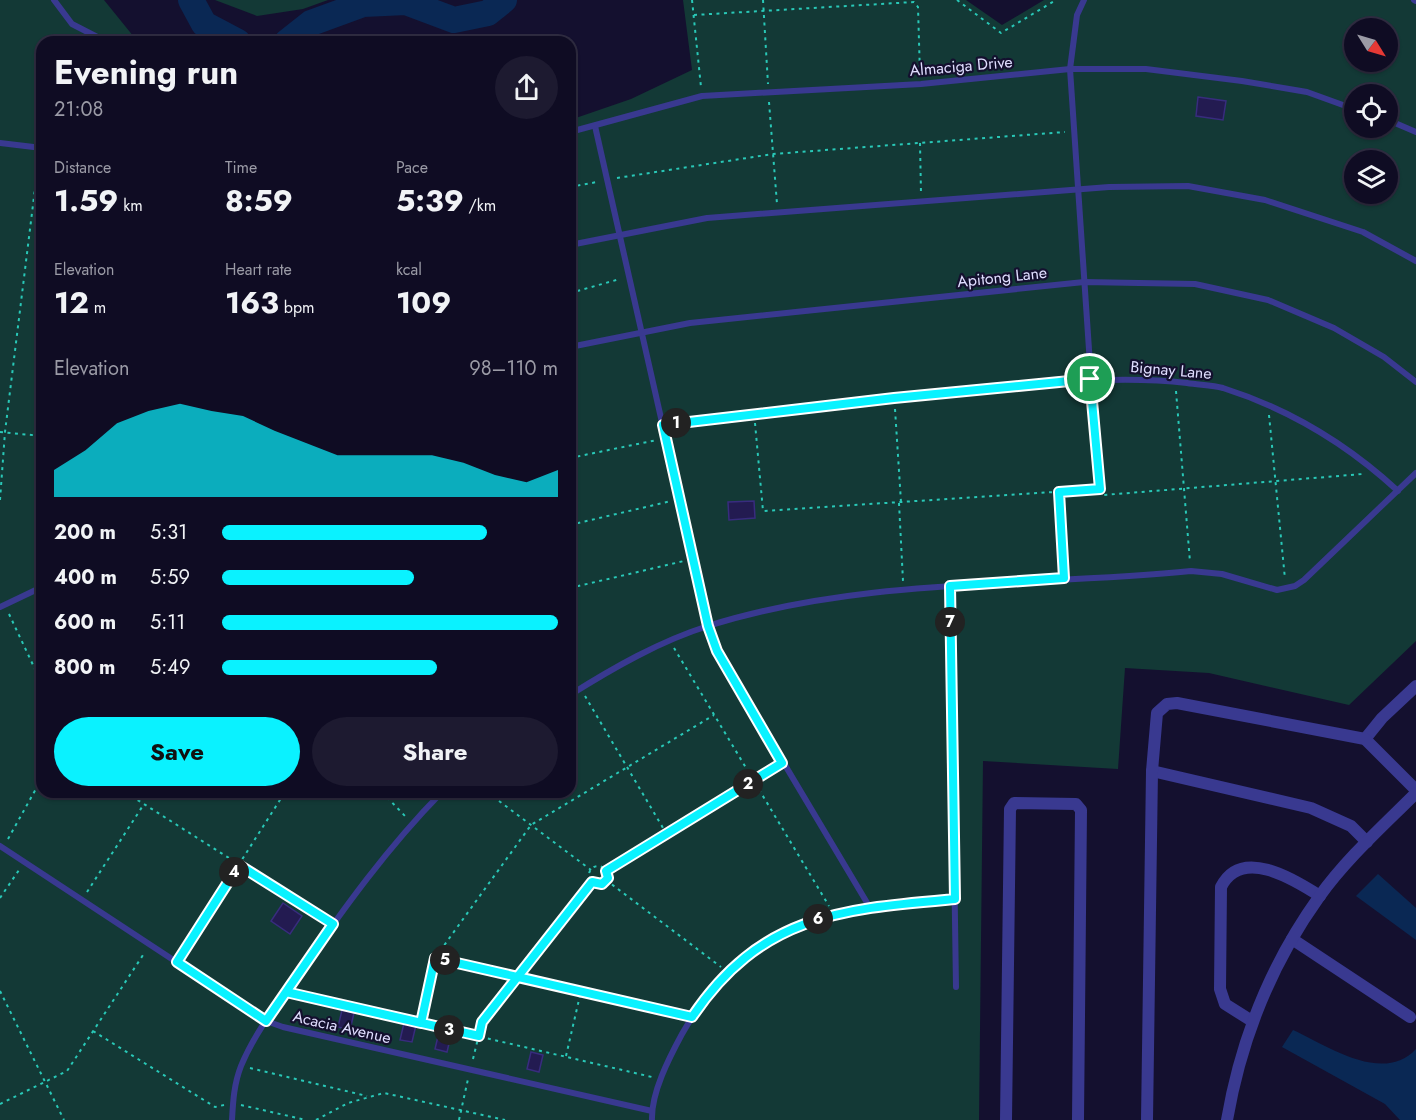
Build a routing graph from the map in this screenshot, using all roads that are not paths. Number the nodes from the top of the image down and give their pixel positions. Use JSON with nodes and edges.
{"nodes":[{"id":1,"x":54,"y":0,"type":"edge"},
{"id":2,"x":1084,"y":0,"type":"edge"},
{"id":3,"x":95,"y":36,"type":"edge"},
{"id":4,"x":1070,"y":69,"type":"junction"},
{"id":5,"x":1344,"y":105,"type":"edge"},
{"id":6,"x":1398,"y":124,"type":"edge"},
{"id":7,"x":595,"y":126,"type":"junction"},
{"id":8,"x":576,"y":131,"type":"edge"},
{"id":9,"x":1416,"y":132,"type":"edge"},
{"id":10,"x":0,"y":143,"type":"edge"},
{"id":11,"x":36,"y":147,"type":"edge"},
{"id":12,"x":1079,"y":190,"type":"junction"},
{"id":13,"x":619,"y":235,"type":"junction"},
{"id":14,"x":576,"y":244,"type":"edge"},
{"id":15,"x":1416,"y":261,"type":"edge"},
{"id":16,"x":1084,"y":282,"type":"junction"},
{"id":17,"x":641,"y":332,"type":"junction"},
{"id":18,"x":576,"y":346,"type":"edge"},
{"id":19,"x":1090,"y":379,"type":"junction"},
{"id":20,"x":1416,"y":382,"type":"edge"},
{"id":21,"x":663,"y":425,"type":"junction"},
{"id":22,"x":1416,"y":473,"type":"edge"},
{"id":23,"x":1398,"y":491,"type":"junction"},
{"id":24,"x":950,"y":586,"type":"junction"},
{"id":25,"x":36,"y":590,"type":"edge"},
{"id":26,"x":2,"y":606,"type":"edge"},
{"id":27,"x":708,"y":626,"type":"junction"},
{"id":28,"x":1416,"y":686,"type":"edge"},
{"id":29,"x":576,"y":691,"type":"edge"},
{"id":30,"x":1365,"y":739,"type":"junction"},
{"id":31,"x":1152,"y":771,"type":"junction"},
{"id":32,"x":436,"y":798,"type":"edge"},
{"id":33,"x":1414,"y":798,"type":"edge"},
{"id":34,"x":1367,"y":842,"type":"junction"},
{"id":35,"x":1,"y":847,"type":"edge"},
{"id":36,"x":1320,"y":896,"type":"junction"},
{"id":37,"x":955,"y":899,"type":"junction"},
{"id":38,"x":869,"y":906,"type":"junction"},
{"id":39,"x":1292,"y":939,"type":"junction"},
{"id":40,"x":956,"y":987,"type":"dead end"},
{"id":41,"x":1410,"y":1017,"type":"dead end"},
{"id":42,"x":266,"y":1021,"type":"junction"},
{"id":43,"x":1251,"y":1021,"type":"junction"},
{"id":44,"x":652,"y":1111,"type":"junction"},
{"id":45,"x":232,"y":1120,"type":"edge"},
{"id":46,"x":652,"y":1120,"type":"edge"},
{"id":47,"x":1006,"y":1120,"type":"edge"},
{"id":48,"x":1078,"y":1120,"type":"edge"},
{"id":49,"x":1147,"y":1120,"type":"edge"},
{"id":50,"x":1227,"y":1120,"type":"edge"}],
"edges":[{"from":1,"to":3,"type":"lane"},
{"from":2,"to":4,"type":"lane"},
{"from":4,"to":5,"type":"lane","name":"Almaciga Drive"},
{"from":4,"to":7,"type":"lane","name":"Almaciga Drive"},
{"from":4,"to":12,"type":"lane"},
{"from":6,"to":9,"type":"lane"},
{"from":7,"to":8,"type":"lane","name":"Almaciga Drive"},
{"from":7,"to":13,"type":"lane"},
{"from":10,"to":11,"type":"lane"},
{"from":12,"to":13,"type":"lane"},
{"from":12,"to":15,"type":"lane"},
{"from":12,"to":16,"type":"lane"},
{"from":13,"to":14,"type":"lane"},
{"from":13,"to":17,"type":"lane"},
{"from":16,"to":17,"type":"lane","name":"Apitong Lane"},
{"from":16,"to":19,"type":"lane"},
{"from":16,"to":20,"type":"lane","name":"Apitong Lane"},
{"from":17,"to":18,"type":"lane","name":"Apitong Lane"},
{"from":17,"to":21,"type":"lane"},
{"from":19,"to":21,"type":"lane","name":"Bignay Lane"},
{"from":19,"to":23,"type":"lane","name":"Bignay Lane"},
{"from":21,"to":27,"type":"lane"},
{"from":22,"to":23,"type":"lane"},
{"from":23,"to":24,"type":"lane"},
{"from":24,"to":27,"type":"lane"},
{"from":24,"to":37,"type":"lane"},
{"from":25,"to":26,"type":"lane"},
{"from":27,"to":29,"type":"lane"},
{"from":27,"to":38,"type":"lane"},
{"from":28,"to":30,"type":"street"},
{"from":30,"to":31,"type":"street"},
{"from":30,"to":33,"type":"street"},
{"from":31,"to":34,"type":"street"},
{"from":31,"to":49,"type":"street"},
{"from":32,"to":42,"type":"lane"},
{"from":33,"to":34,"type":"street"},
{"from":34,"to":36,"type":"street"},
{"from":35,"to":42,"type":"lane","name":"Acacia Avenue"},
{"from":36,"to":39,"type":"street"},
{"from":36,"to":43,"type":"street"},
{"from":37,"to":38,"type":"lane"},
{"from":37,"to":40,"type":"lane"},
{"from":38,"to":44,"type":"lane"},
{"from":39,"to":41,"type":"street"},
{"from":39,"to":43,"type":"street"},
{"from":42,"to":44,"type":"lane","name":"Acacia Avenue"},
{"from":42,"to":45,"type":"lane"},
{"from":43,"to":50,"type":"street"},
{"from":44,"to":46,"type":"lane"},
{"from":47,"to":48,"type":"street"}]}
